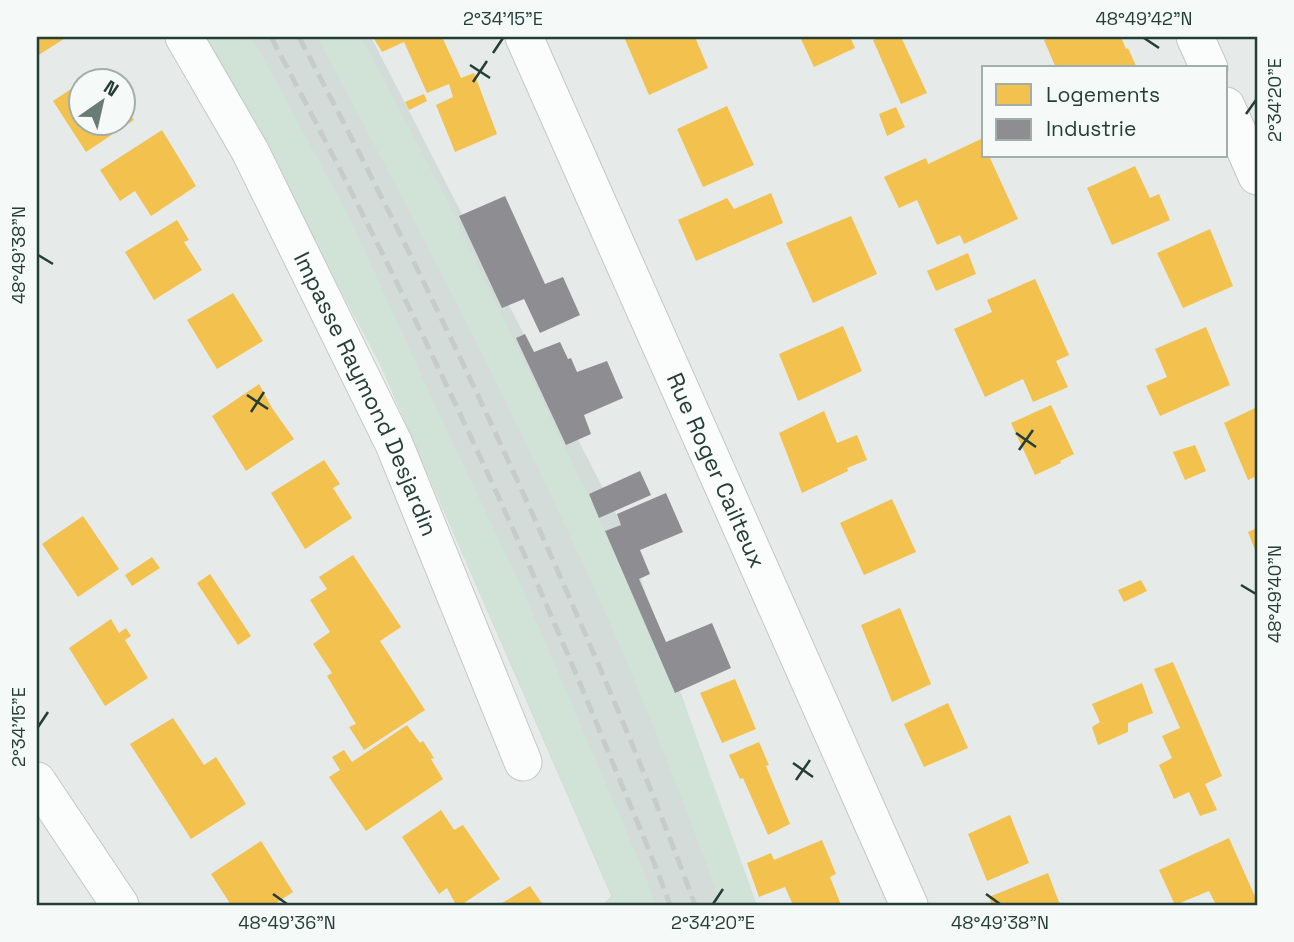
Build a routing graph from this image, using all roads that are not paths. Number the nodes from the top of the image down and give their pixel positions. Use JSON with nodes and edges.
{"nodes":[{"id":1,"x":184,"y":37,"type":"edge"},
{"id":2,"x":524,"y":37,"type":"edge"},
{"id":3,"x":1195,"y":37,"type":"edge"},
{"id":4,"x":1208,"y":66,"type":"edge"},
{"id":5,"x":1228,"y":111,"type":"edge"},
{"id":6,"x":1257,"y":176,"type":"edge"},
{"id":7,"x":523,"y":762,"type":"dead end"},
{"id":8,"x":37,"y":780,"type":"edge"},
{"id":9,"x":120,"y":905,"type":"edge"},
{"id":10,"x":909,"y":905,"type":"edge"}],
"edges":[{"from":1,"to":7,"type":"street","name":"Impasse Raymond Desjardin"},
{"from":2,"to":10,"type":"street","name":"Rue Roger Cailteux"},
{"from":3,"to":4,"type":"street"},
{"from":5,"to":6,"type":"street"},
{"from":8,"to":9,"type":"street"}]}
